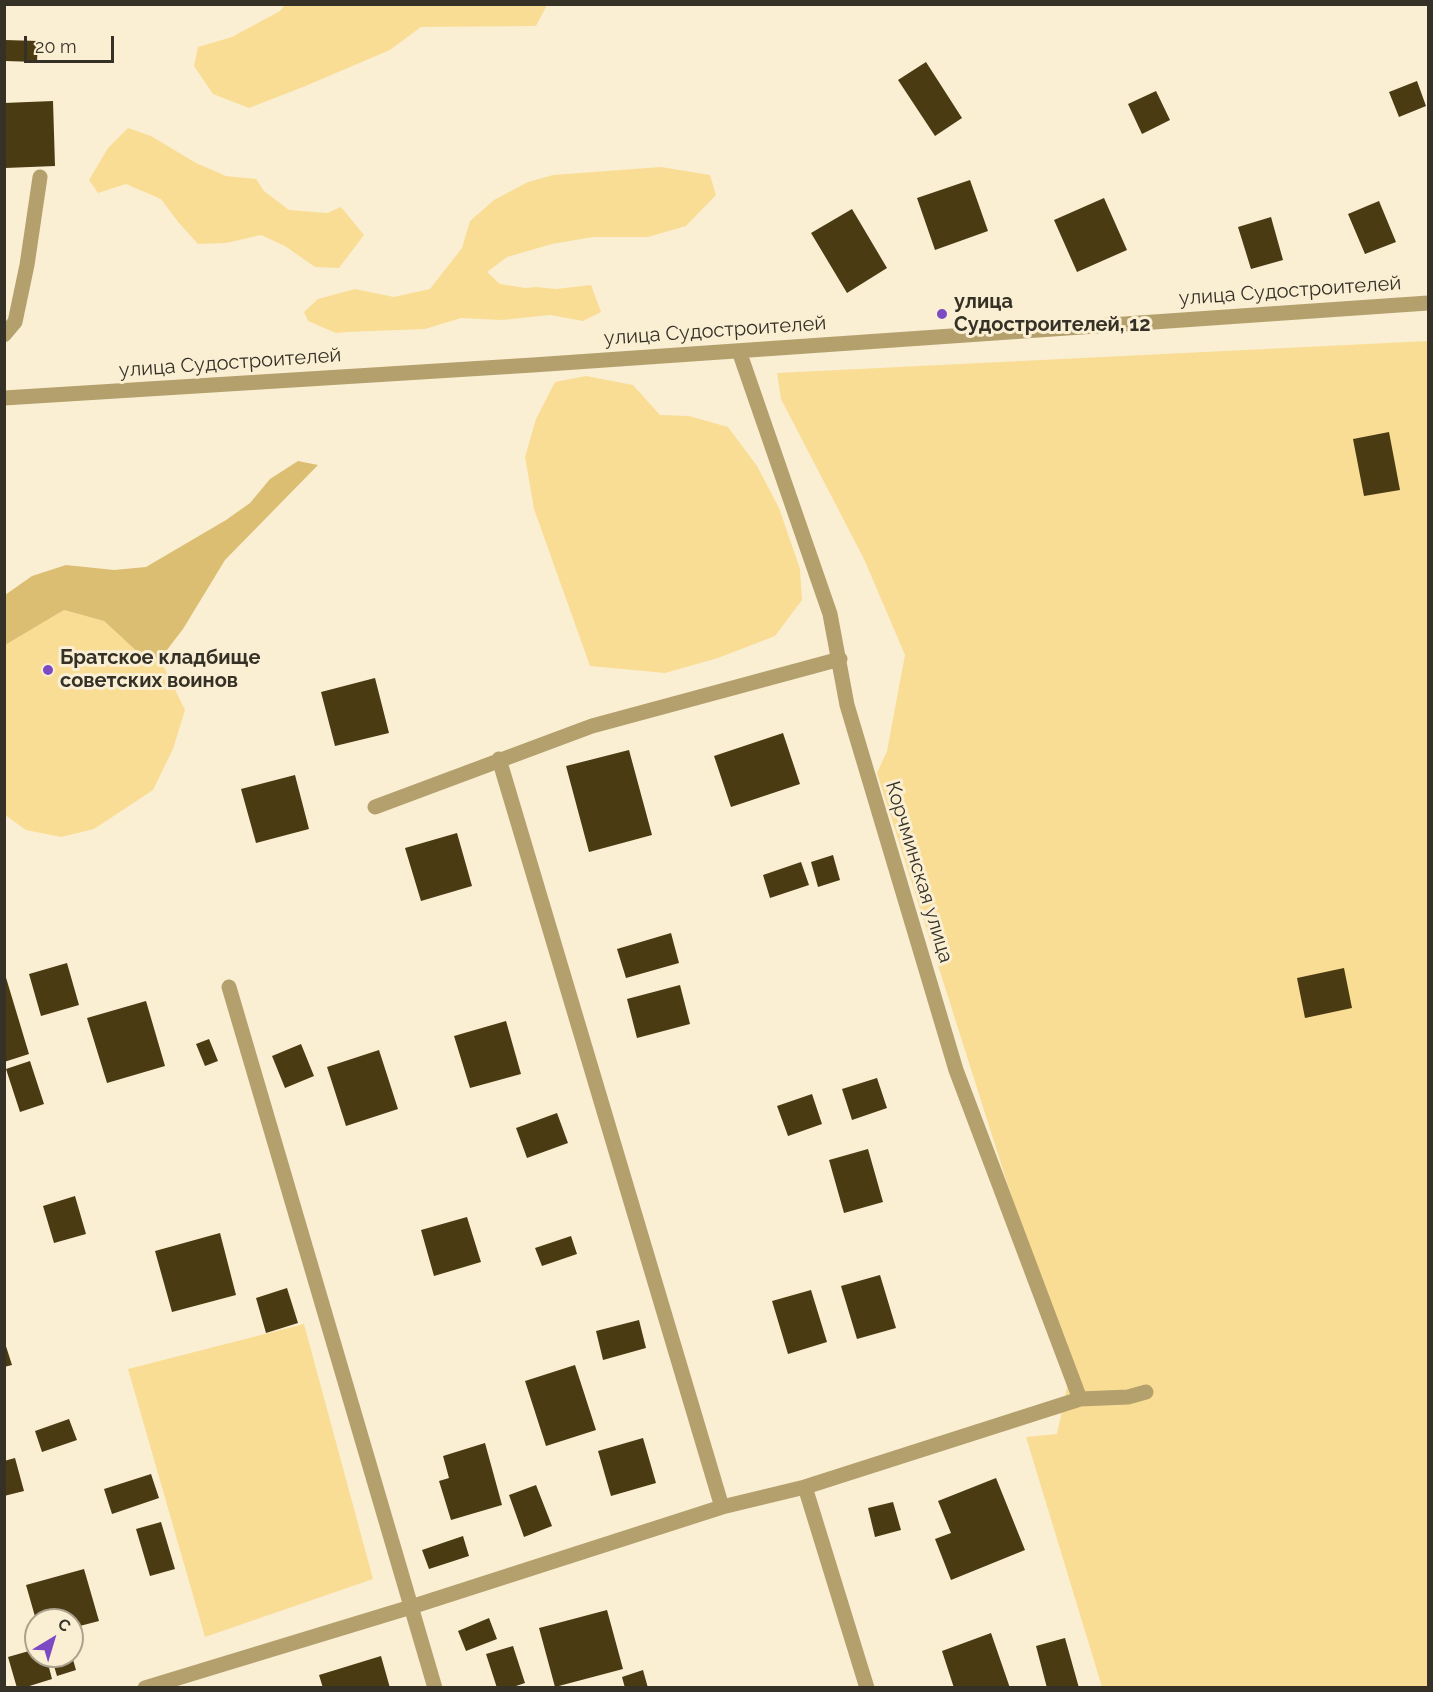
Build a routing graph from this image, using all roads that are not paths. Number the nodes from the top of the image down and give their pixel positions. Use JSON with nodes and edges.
{"nodes":[{"id":1,"x":40,"y":177,"type":"dead end"},
{"id":2,"x":1428,"y":303,"type":"edge"},
{"id":3,"x":4,"y":335,"type":"edge"},
{"id":4,"x":739,"y":351,"type":"junction"},
{"id":5,"x":4,"y":398,"type":"edge"},
{"id":6,"x":840,"y":659,"type":"junction"},
{"id":7,"x":499,"y":759,"type":"junction"},
{"id":8,"x":375,"y":807,"type":"dead end"},
{"id":9,"x":229,"y":987,"type":"dead end"},
{"id":10,"x":1146,"y":1392,"type":"dead end"},
{"id":11,"x":1080,"y":1399,"type":"junction"},
{"id":12,"x":806,"y":1487,"type":"junction"},
{"id":13,"x":722,"y":1507,"type":"junction"},
{"id":14,"x":411,"y":1607,"type":"junction"},
{"id":15,"x":145,"y":1688,"type":"edge"},
{"id":16,"x":435,"y":1688,"type":"edge"},
{"id":17,"x":867,"y":1688,"type":"edge"}],
"edges":[{"from":1,"to":3,"type":"street"},
{"from":2,"to":4,"type":"street","name":"улица Судостроителей"},
{"from":4,"to":5,"type":"street","name":"улица Судостроителей"},
{"from":4,"to":6,"type":"street","name":"Корчминская улица"},
{"from":6,"to":7,"type":"street"},
{"from":6,"to":11,"type":"street","name":"Корчминская улица"},
{"from":7,"to":8,"type":"street"},
{"from":7,"to":13,"type":"street"},
{"from":9,"to":14,"type":"street"},
{"from":10,"to":11,"type":"street"},
{"from":11,"to":12,"type":"street"},
{"from":12,"to":13,"type":"street"},
{"from":12,"to":17,"type":"street"},
{"from":13,"to":14,"type":"street"},
{"from":14,"to":15,"type":"street"},
{"from":14,"to":16,"type":"street"}]}
